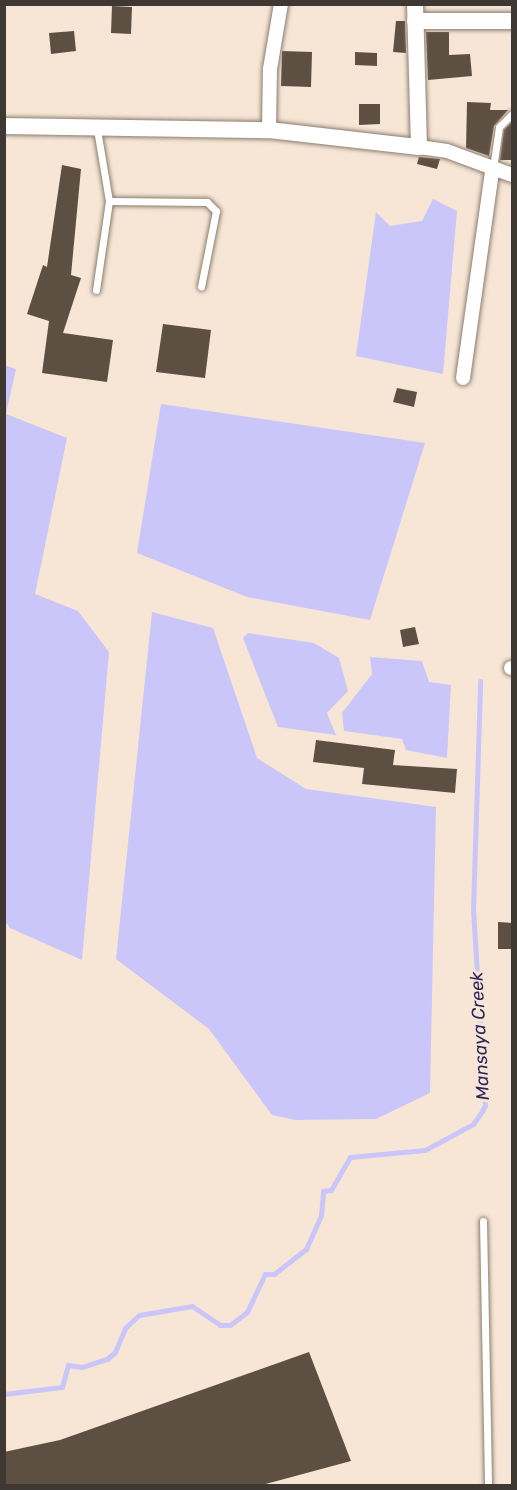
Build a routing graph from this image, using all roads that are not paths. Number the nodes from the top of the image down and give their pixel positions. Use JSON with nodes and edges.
{"nodes":[{"id":1,"x":281,"y":4,"type":"edge"},
{"id":2,"x":415,"y":13,"type":"edge"},
{"id":3,"x":513,"y":21,"type":"edge"},
{"id":4,"x":513,"y":114,"type":"edge"},
{"id":5,"x":4,"y":126,"type":"edge"},
{"id":6,"x":97,"y":126,"type":"junction"},
{"id":7,"x":269,"y":130,"type":"junction"},
{"id":8,"x":419,"y":147,"type":"junction"},
{"id":9,"x":492,"y":171,"type":"junction"},
{"id":10,"x":513,"y":175,"type":"edge"},
{"id":11,"x":109,"y":201,"type":"junction"},
{"id":12,"x":201,"y":287,"type":"dead end"},
{"id":13,"x":96,"y":290,"type":"dead end"},
{"id":14,"x":463,"y":378,"type":"dead end"},
{"id":15,"x":483,"y":1221,"type":"dead end"},
{"id":16,"x":488,"y":1485,"type":"edge"}],
"edges":[{"from":1,"to":7,"type":"street"},
{"from":2,"to":3,"type":"street"},
{"from":2,"to":8,"type":"street"},
{"from":4,"to":9,"type":"lane"},
{"from":5,"to":6,"type":"street"},
{"from":6,"to":7,"type":"street"},
{"from":6,"to":11,"type":"lane"},
{"from":7,"to":8,"type":"street"},
{"from":8,"to":9,"type":"street"},
{"from":9,"to":10,"type":"street"},
{"from":9,"to":14,"type":"street"},
{"from":11,"to":12,"type":"lane"},
{"from":11,"to":13,"type":"lane"},
{"from":15,"to":16,"type":"lane"}]}
